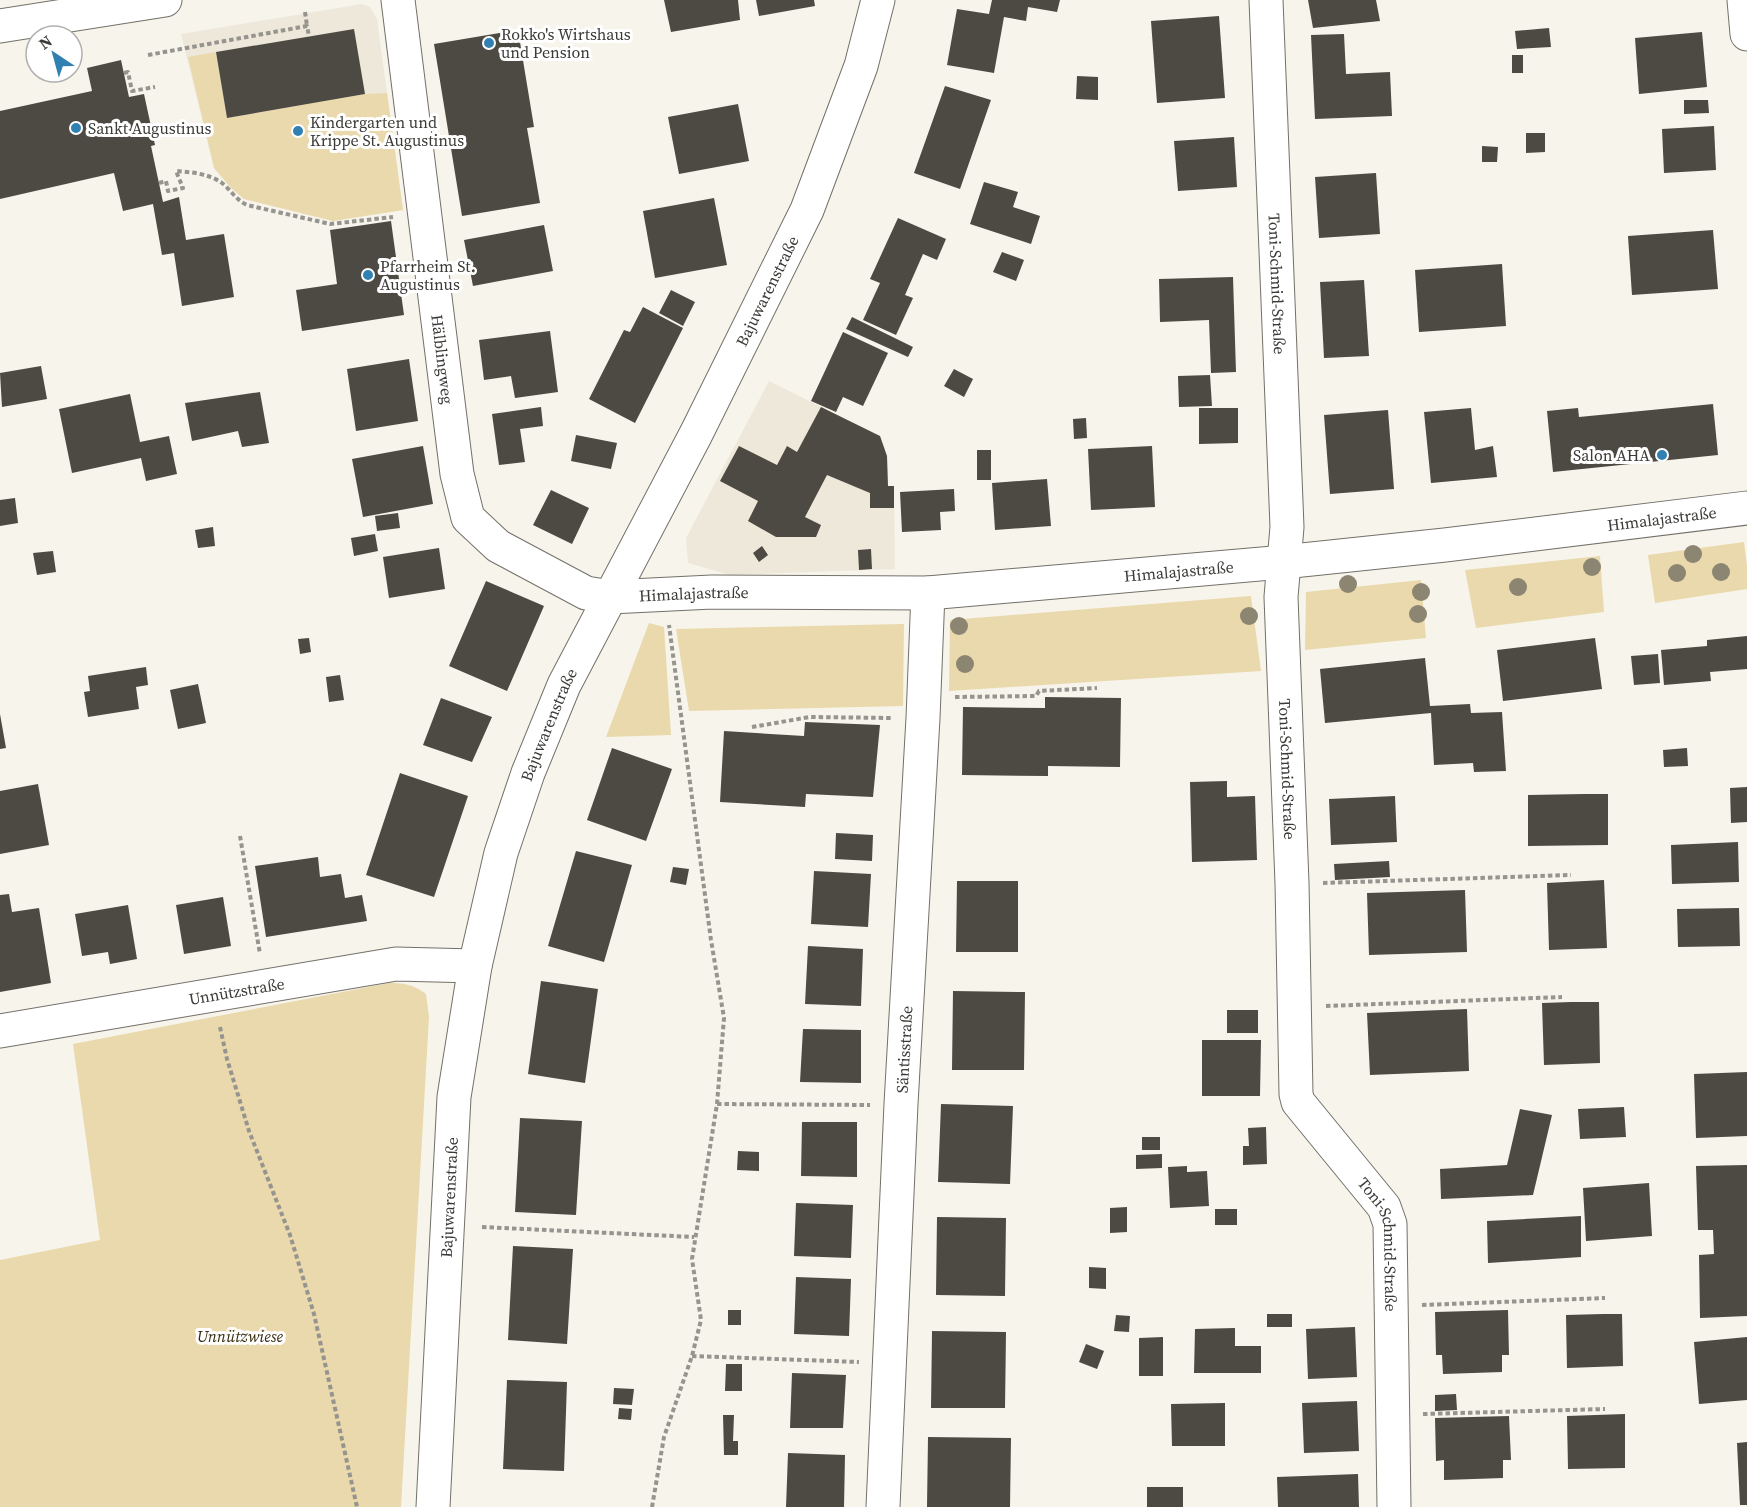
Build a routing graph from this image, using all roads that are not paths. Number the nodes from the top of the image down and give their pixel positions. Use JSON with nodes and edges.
{"nodes":[{"id":1,"x":165,"y":0,"type":"edge"},
{"id":2,"x":398,"y":0,"type":"edge"},
{"id":3,"x":878,"y":0,"type":"edge"},
{"id":4,"x":1266,"y":0,"type":"edge"},
{"id":5,"x":1744,"y":0,"type":"edge"},
{"id":6,"x":0,"y":26,"type":"edge"},
{"id":7,"x":1747,"y":34,"type":"edge"},
{"id":8,"x":1747,"y":508,"type":"edge"},
{"id":9,"x":1283,"y":562,"type":"junction"},
{"id":10,"x":928,"y":593,"type":"junction"},
{"id":11,"x":610,"y":597,"type":"junction"},
{"id":12,"x":475,"y":966,"type":"junction"},
{"id":13,"x":0,"y":1031,"type":"edge"},
{"id":14,"x":433,"y":1507,"type":"edge"},
{"id":15,"x":883,"y":1507,"type":"edge"},
{"id":16,"x":1394,"y":1507,"type":"edge"}],
"edges":[{"from":1,"to":6,"type":"street"},
{"from":2,"to":11,"type":"street","name":"Hälblingweg"},
{"from":3,"to":11,"type":"street","name":"Bajuwarenstraße"},
{"from":4,"to":9,"type":"street","name":"Toni-Schmid-Straße"},
{"from":5,"to":7,"type":"street"},
{"from":8,"to":9,"type":"street","name":"Himalajastraße"},
{"from":9,"to":10,"type":"street","name":"Himalajastraße"},
{"from":9,"to":16,"type":"street","name":"Toni-Schmid-Straße"},
{"from":10,"to":11,"type":"street","name":"Himalajastraße"},
{"from":10,"to":15,"type":"street","name":"Säntisstraße"},
{"from":11,"to":12,"type":"street","name":"Bajuwarenstraße"},
{"from":12,"to":13,"type":"street","name":"Unnützstraße"},
{"from":12,"to":14,"type":"street","name":"Bajuwarenstraße"}]}
